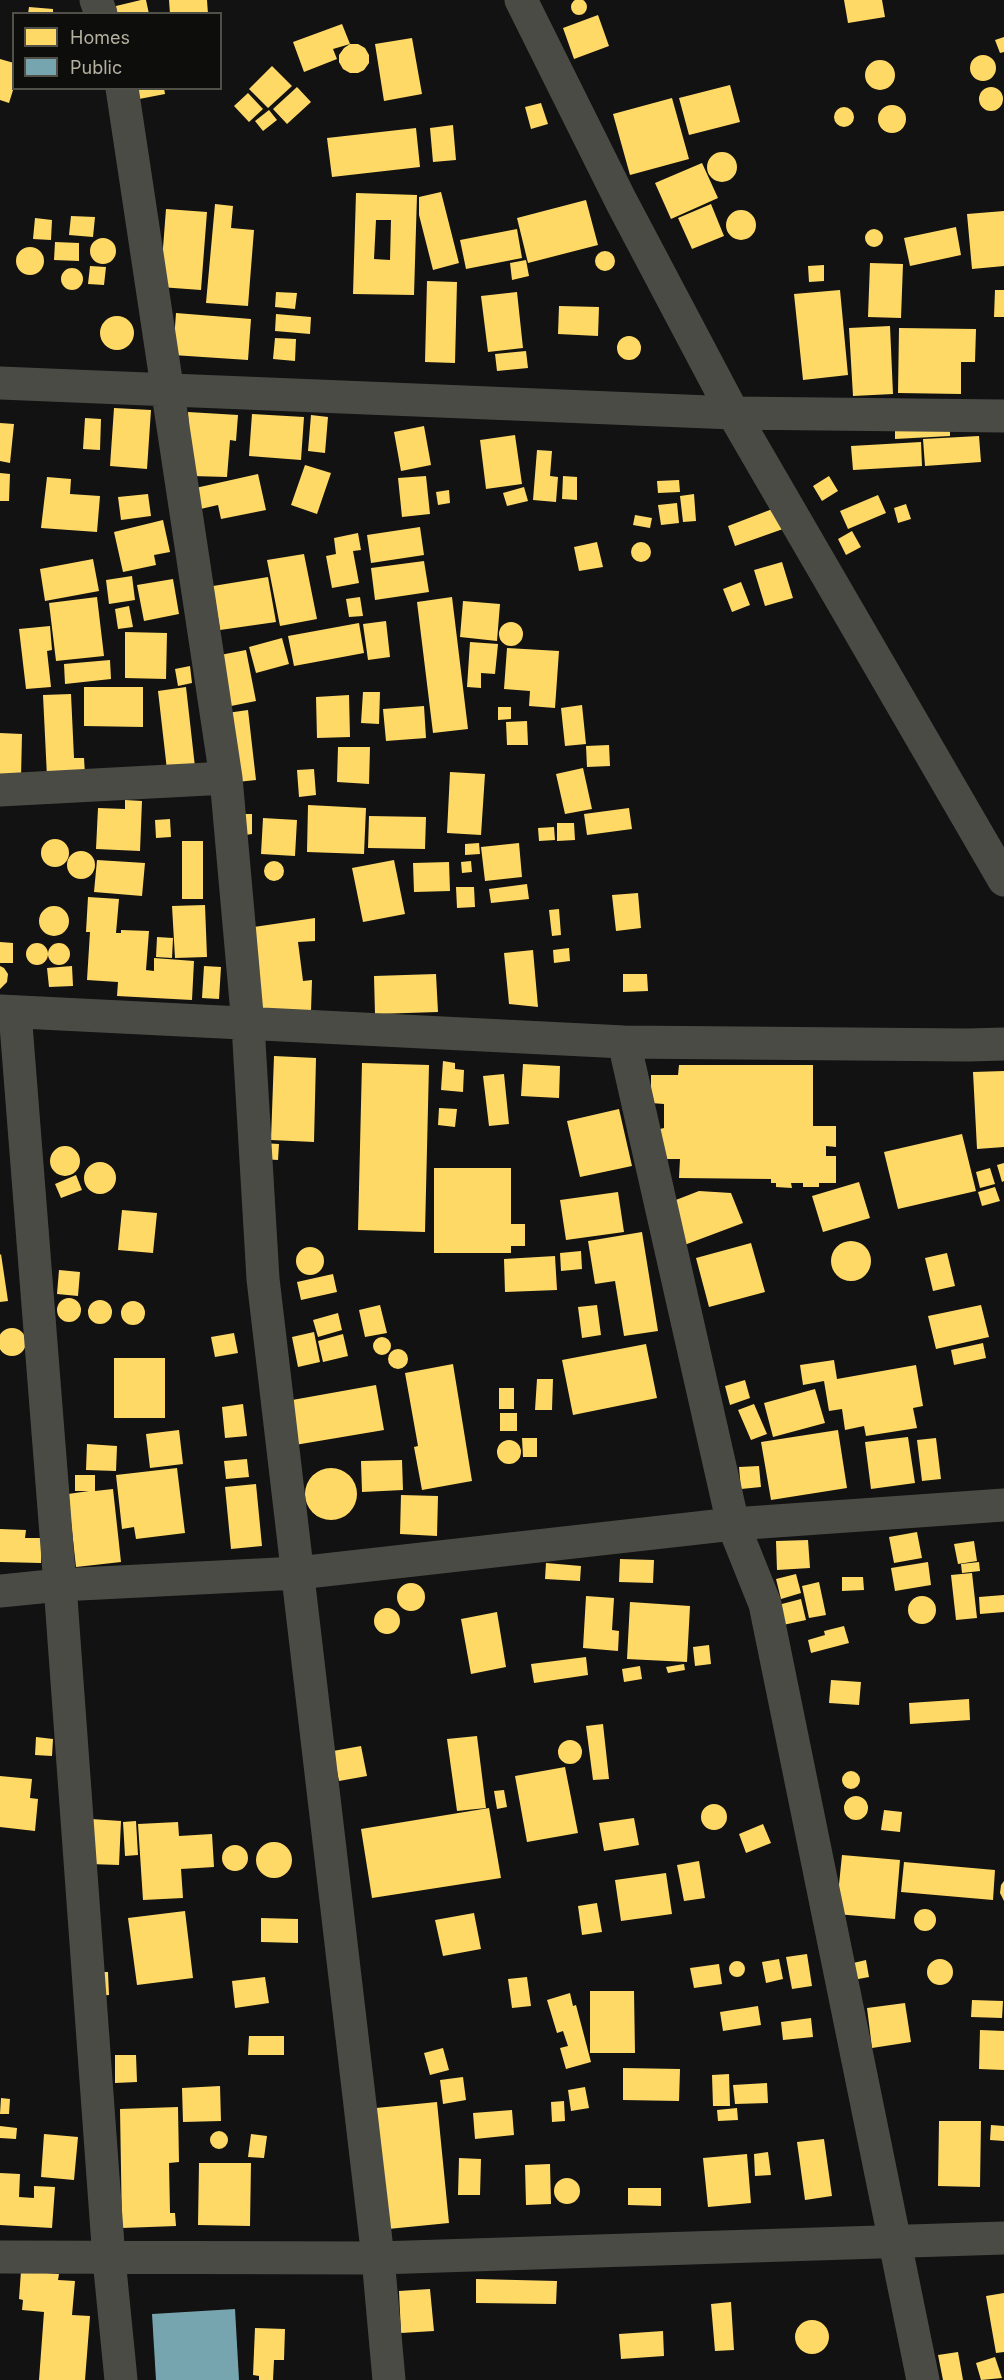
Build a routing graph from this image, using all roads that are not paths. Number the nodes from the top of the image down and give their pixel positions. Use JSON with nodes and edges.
{"nodes":[{"id":1,"x":521,"y":0,"type":"edge"},
{"id":2,"x":122,"y":90,"type":"edge"},
{"id":3,"x":0,"y":383,"type":"edge"},
{"id":4,"x":167,"y":390,"type":"junction"},
{"id":5,"x":733,"y":413,"type":"junction"},
{"id":6,"x":1004,"y":416,"type":"edge"},
{"id":7,"x":226,"y":778,"type":"junction"},
{"id":8,"x":0,"y":790,"type":"edge"},
{"id":9,"x":1004,"y":880,"type":"edge"},
{"id":10,"x":8,"y":1011,"type":"edge"},
{"id":11,"x":248,"y":1025,"type":"junction"},
{"id":12,"x":624,"y":1042,"type":"junction"},
{"id":13,"x":1004,"y":1044,"type":"edge"},
{"id":14,"x":1004,"y":1505,"type":"edge"},
{"id":15,"x":733,"y":1524,"type":"junction"},
{"id":16,"x":298,"y":1573,"type":"junction"},
{"id":17,"x":60,"y":1585,"type":"junction"},
{"id":18,"x":0,"y":1591,"type":"edge"},
{"id":19,"x":1004,"y":2238,"type":"edge"},
{"id":20,"x":895,"y":2242,"type":"junction"},
{"id":21,"x":0,"y":2257,"type":"edge"},
{"id":22,"x":378,"y":2258,"type":"junction"},
{"id":23,"x":109,"y":2259,"type":"junction"},
{"id":24,"x":122,"y":2380,"type":"edge"},
{"id":25,"x":389,"y":2380,"type":"edge"},
{"id":26,"x":923,"y":2380,"type":"edge"}],
"edges":[{"from":1,"to":5,"type":"street"},
{"from":2,"to":4,"type":"street"},
{"from":3,"to":4,"type":"street"},
{"from":4,"to":5,"type":"street"},
{"from":4,"to":7,"type":"street"},
{"from":5,"to":6,"type":"street"},
{"from":5,"to":9,"type":"street"},
{"from":7,"to":8,"type":"street"},
{"from":7,"to":11,"type":"street"},
{"from":10,"to":11,"type":"street"},
{"from":10,"to":17,"type":"street"},
{"from":11,"to":12,"type":"street"},
{"from":11,"to":16,"type":"street"},
{"from":12,"to":13,"type":"street"},
{"from":12,"to":15,"type":"street"},
{"from":14,"to":15,"type":"street"},
{"from":15,"to":16,"type":"street"},
{"from":15,"to":20,"type":"street"},
{"from":16,"to":17,"type":"street"},
{"from":16,"to":22,"type":"street"},
{"from":17,"to":18,"type":"street"},
{"from":17,"to":23,"type":"street"},
{"from":19,"to":20,"type":"street"},
{"from":20,"to":22,"type":"street"},
{"from":20,"to":26,"type":"street"},
{"from":21,"to":23,"type":"street"},
{"from":22,"to":23,"type":"street"},
{"from":22,"to":25,"type":"street"},
{"from":23,"to":24,"type":"street"}]}
